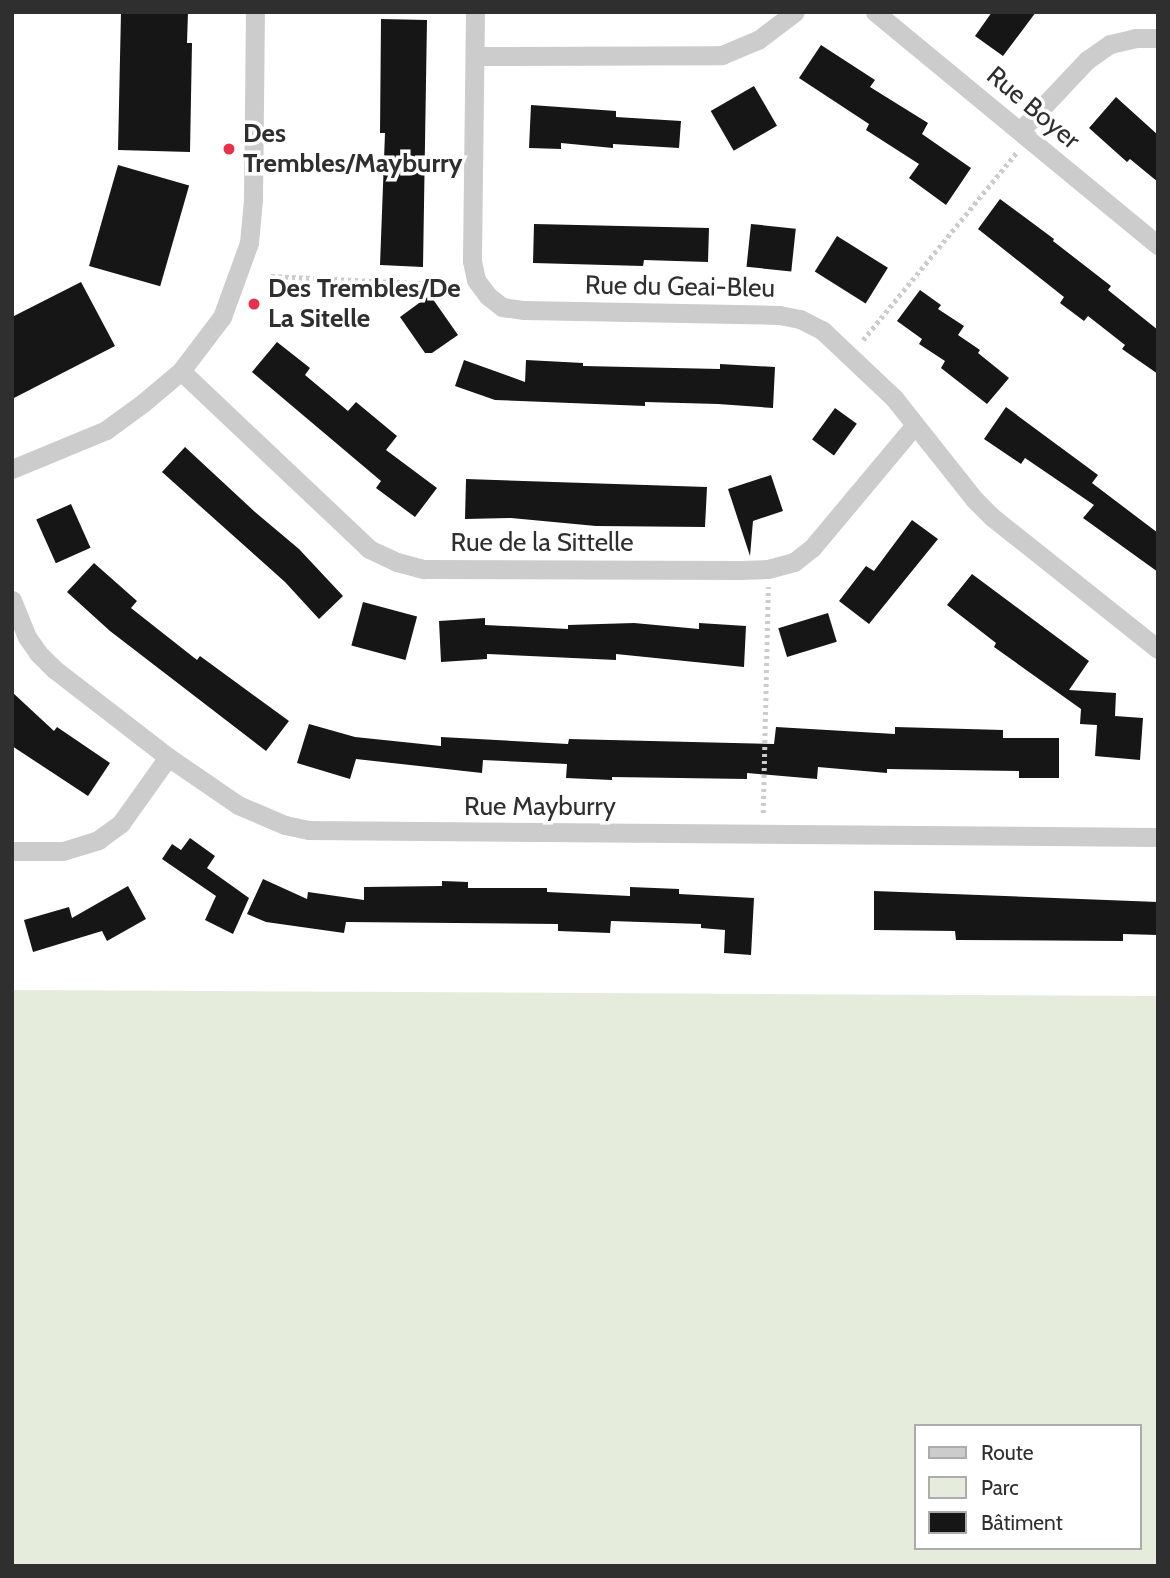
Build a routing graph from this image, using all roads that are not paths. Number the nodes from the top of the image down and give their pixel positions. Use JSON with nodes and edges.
{"nodes":[{"id":1,"x":256,"y":12,"type":"edge"},
{"id":2,"x":475,"y":12,"type":"edge"},
{"id":3,"x":795,"y":12,"type":"edge"},
{"id":4,"x":875,"y":12,"type":"edge"},
{"id":5,"x":1158,"y":38,"type":"edge"},
{"id":6,"x":475,"y":56,"type":"junction"},
{"id":7,"x":1024,"y":135,"type":"junction"},
{"id":8,"x":1158,"y":245,"type":"edge"},
{"id":9,"x":181,"y":371,"type":"junction"},
{"id":10,"x":915,"y":425,"type":"junction"},
{"id":11,"x":12,"y":469,"type":"edge"},
{"id":12,"x":12,"y":600,"type":"edge"},
{"id":13,"x":1158,"y":649,"type":"edge"},
{"id":14,"x":168,"y":757,"type":"junction"},
{"id":15,"x":1158,"y":837,"type":"edge"},
{"id":16,"x":12,"y":851,"type":"edge"}],
"edges":[{"from":1,"to":9,"type":"street"},
{"from":2,"to":6,"type":"street","name":"Rue du Geai-Bleu"},
{"from":3,"to":6,"type":"street"},
{"from":4,"to":7,"type":"street","name":"Rue Boyer"},
{"from":5,"to":7,"type":"street"},
{"from":6,"to":10,"type":"street","name":"Rue du Geai-Bleu"},
{"from":7,"to":8,"type":"street","name":"Rue Boyer"},
{"from":9,"to":10,"type":"street","name":"Rue de la Sittelle"},
{"from":9,"to":11,"type":"street"},
{"from":10,"to":13,"type":"street","name":"Rue du Geai-Bleu"},
{"from":12,"to":14,"type":"street","name":"Rue Mayburry"},
{"from":14,"to":15,"type":"street","name":"Rue Mayburry"},
{"from":14,"to":16,"type":"street"}]}
